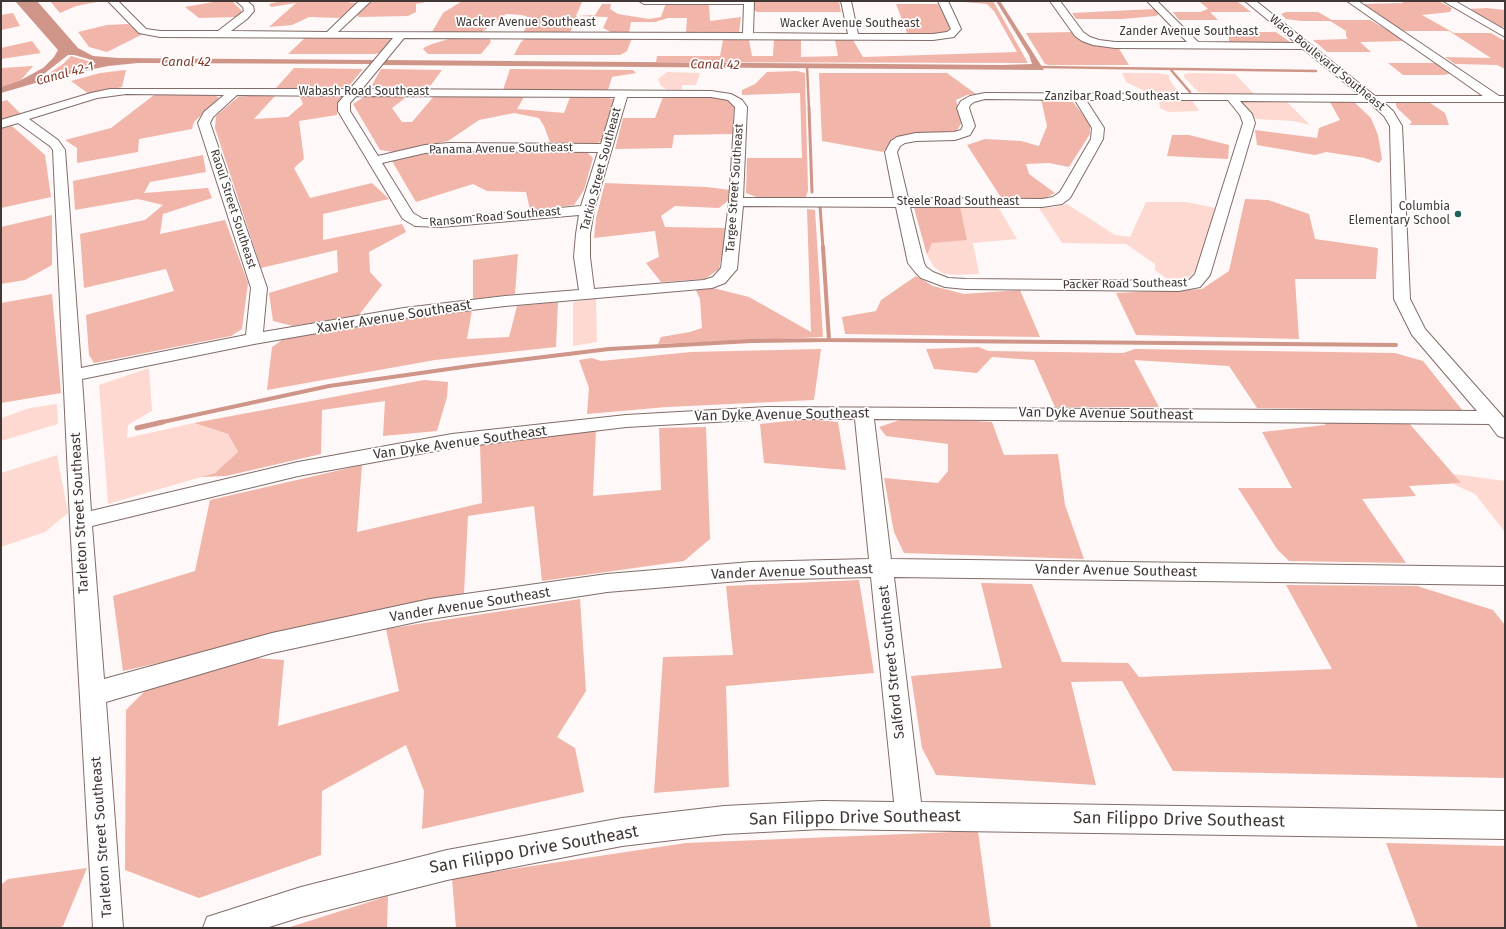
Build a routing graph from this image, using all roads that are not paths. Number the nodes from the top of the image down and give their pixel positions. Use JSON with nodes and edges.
{"nodes":[{"id":1,"x":114,"y":1,"type":"edge"},
{"id":2,"x":241,"y":1,"type":"edge"},
{"id":3,"x":366,"y":1,"type":"edge"},
{"id":4,"x":644,"y":1,"type":"edge"},
{"id":5,"x":749,"y":1,"type":"edge"},
{"id":6,"x":846,"y":1,"type":"edge"},
{"id":7,"x":942,"y":1,"type":"edge"},
{"id":8,"x":1055,"y":1,"type":"edge"},
{"id":9,"x":1152,"y":1,"type":"edge"},
{"id":10,"x":1250,"y":1,"type":"edge"},
{"id":11,"x":1352,"y":1,"type":"edge"},
{"id":12,"x":1448,"y":1,"type":"edge"},
{"id":13,"x":221,"y":34,"type":"junction"},
{"id":14,"x":330,"y":34,"type":"junction"},
{"id":15,"x":1505,"y":34,"type":"edge"},
{"id":16,"x":401,"y":35,"type":"junction"},
{"id":17,"x":748,"y":37,"type":"junction"},
{"id":18,"x":854,"y":37,"type":"junction"},
{"id":19,"x":1195,"y":45,"type":"junction"},
{"id":20,"x":1305,"y":46,"type":"junction"},
{"id":21,"x":235,"y":91,"type":"junction"},
{"id":22,"x":352,"y":92,"type":"junction"},
{"id":23,"x":622,"y":94,"type":"junction"},
{"id":24,"x":1078,"y":96,"type":"junction"},
{"id":25,"x":731,"y":97,"type":"joint"},
{"id":26,"x":1230,"y":97,"type":"junction"},
{"id":27,"x":1372,"y":99,"type":"junction"},
{"id":28,"x":1500,"y":99,"type":"edge"},
{"id":29,"x":10,"y":121,"type":"edge"},
{"id":30,"x":606,"y":148,"type":"junction"},
{"id":31,"x":374,"y":161,"type":"junction"},
{"id":32,"x":736,"y":202,"type":"junction"},
{"id":33,"x":901,"y":202,"type":"junction"},
{"id":34,"x":587,"y":210,"type":"junction"},
{"id":35,"x":927,"y":275,"type":"joint"},
{"id":36,"x":719,"y":280,"type":"joint"},
{"id":37,"x":587,"y":293,"type":"junction"},
{"id":38,"x":254,"y":339,"type":"junction"},
{"id":39,"x":72,"y":376,"type":"junction"},
{"id":40,"x":864,"y":413,"type":"junction"},
{"id":41,"x":1499,"y":424,"type":"edge"},
{"id":42,"x":81,"y":521,"type":"junction"},
{"id":43,"x":882,"y":568,"type":"junction"},
{"id":44,"x":1505,"y":576,"type":"edge"},
{"id":45,"x":92,"y":694,"type":"junction"},
{"id":46,"x":909,"y":816,"type":"junction"},
{"id":47,"x":1505,"y":825,"type":"edge"},
{"id":48,"x":108,"y":928,"type":"edge"},
{"id":49,"x":218,"y":928,"type":"edge"}],
"edges":[{"from":1,"to":13,"type":"street","name":"Wacker Avenue Southeast"},
{"from":2,"to":13,"type":"street"},
{"from":3,"to":14,"type":"street"},
{"from":4,"to":5,"type":"street"},
{"from":5,"to":17,"type":"street"},
{"from":6,"to":18,"type":"street"},
{"from":7,"to":18,"type":"street","name":"Wacker Avenue Southeast"},
{"from":8,"to":19,"type":"street","name":"Zander Avenue Southeast"},
{"from":9,"to":19,"type":"street"},
{"from":10,"to":20,"type":"street","name":"Waco Boulevard Southeast"},
{"from":11,"to":28,"type":"street"},
{"from":12,"to":15,"type":"street"},
{"from":13,"to":14,"type":"street","name":"Wacker Avenue Southeast"},
{"from":14,"to":16,"type":"street","name":"Wacker Avenue Southeast"},
{"from":16,"to":17,"type":"street","name":"Wacker Avenue Southeast"},
{"from":16,"to":22,"type":"street","name":"Ransom Road Southeast"},
{"from":17,"to":18,"type":"street","name":"Wacker Avenue Southeast"},
{"from":19,"to":20,"type":"street","name":"Zander Avenue Southeast"},
{"from":20,"to":27,"type":"street","name":"Waco Boulevard Southeast"},
{"from":21,"to":22,"type":"street","name":"Wabash Road Southeast"},
{"from":21,"to":29,"type":"street","name":"Wabash Road Southeast"},
{"from":21,"to":38,"type":"street","name":"Raoul Street Southeast"},
{"from":22,"to":23,"type":"street","name":"Wabash Road Southeast"},
{"from":22,"to":31,"type":"street","name":"Ransom Road Southeast"},
{"from":23,"to":25,"type":"street","name":"Wabash Road Southeast"},
{"from":23,"to":30,"type":"street","name":"Tarkio Street Southeast"},
{"from":24,"to":26,"type":"street","name":"Zanzibar Road Southeast"},
{"from":24,"to":33,"type":"street","name":"Zanzibar Road Southeast"},
{"from":24,"to":33,"type":"street","name":"Steele Road Southeast"},
{"from":25,"to":32,"type":"street","name":"Targee Street Southeast"},
{"from":26,"to":27,"type":"street","name":"Zanzibar Road Southeast"},
{"from":26,"to":35,"type":"street","name":"Packer Road Southeast"},
{"from":27,"to":28,"type":"street","name":"Zanzibar Road Southeast"},
{"from":27,"to":41,"type":"street","name":"Waco Boulevard Southeast"},
{"from":29,"to":39,"type":"street","name":"Tarleton Street Southeast"},
{"from":30,"to":31,"type":"street","name":"Panama Avenue Southeast"},
{"from":30,"to":34,"type":"street","name":"Tarkio Street Southeast"},
{"from":31,"to":34,"type":"street","name":"Ransom Road Southeast"},
{"from":32,"to":33,"type":"street","name":"Steele Road Southeast"},
{"from":32,"to":36,"type":"street","name":"Targee Street Southeast"},
{"from":33,"to":35,"type":"street","name":"Zanzibar Road Southeast"},
{"from":34,"to":37,"type":"street","name":"Tarkio Street Southeast"},
{"from":36,"to":37,"type":"street","name":"Xavier Avenue Southeast"},
{"from":37,"to":38,"type":"street","name":"Xavier Avenue Southeast"},
{"from":38,"to":39,"type":"street","name":"Xavier Avenue Southeast"},
{"from":39,"to":42,"type":"street","name":"Tarleton Street Southeast"},
{"from":40,"to":41,"type":"street","name":"Van Dyke Avenue Southeast"},
{"from":40,"to":42,"type":"street","name":"Van Dyke Avenue Southeast"},
{"from":40,"to":43,"type":"street","name":"Salford Street Southeast"},
{"from":42,"to":45,"type":"street","name":"Tarleton Street Southeast"},
{"from":43,"to":44,"type":"street","name":"Vander Avenue Southeast"},
{"from":43,"to":45,"type":"street","name":"Vander Avenue Southeast"},
{"from":43,"to":46,"type":"street","name":"Salford Street Southeast"},
{"from":45,"to":48,"type":"street","name":"Tarleton Street Southeast"},
{"from":46,"to":47,"type":"street","name":"San Filippo Drive Southeast"},
{"from":46,"to":49,"type":"street","name":"San Filippo Drive Southeast"}]}
